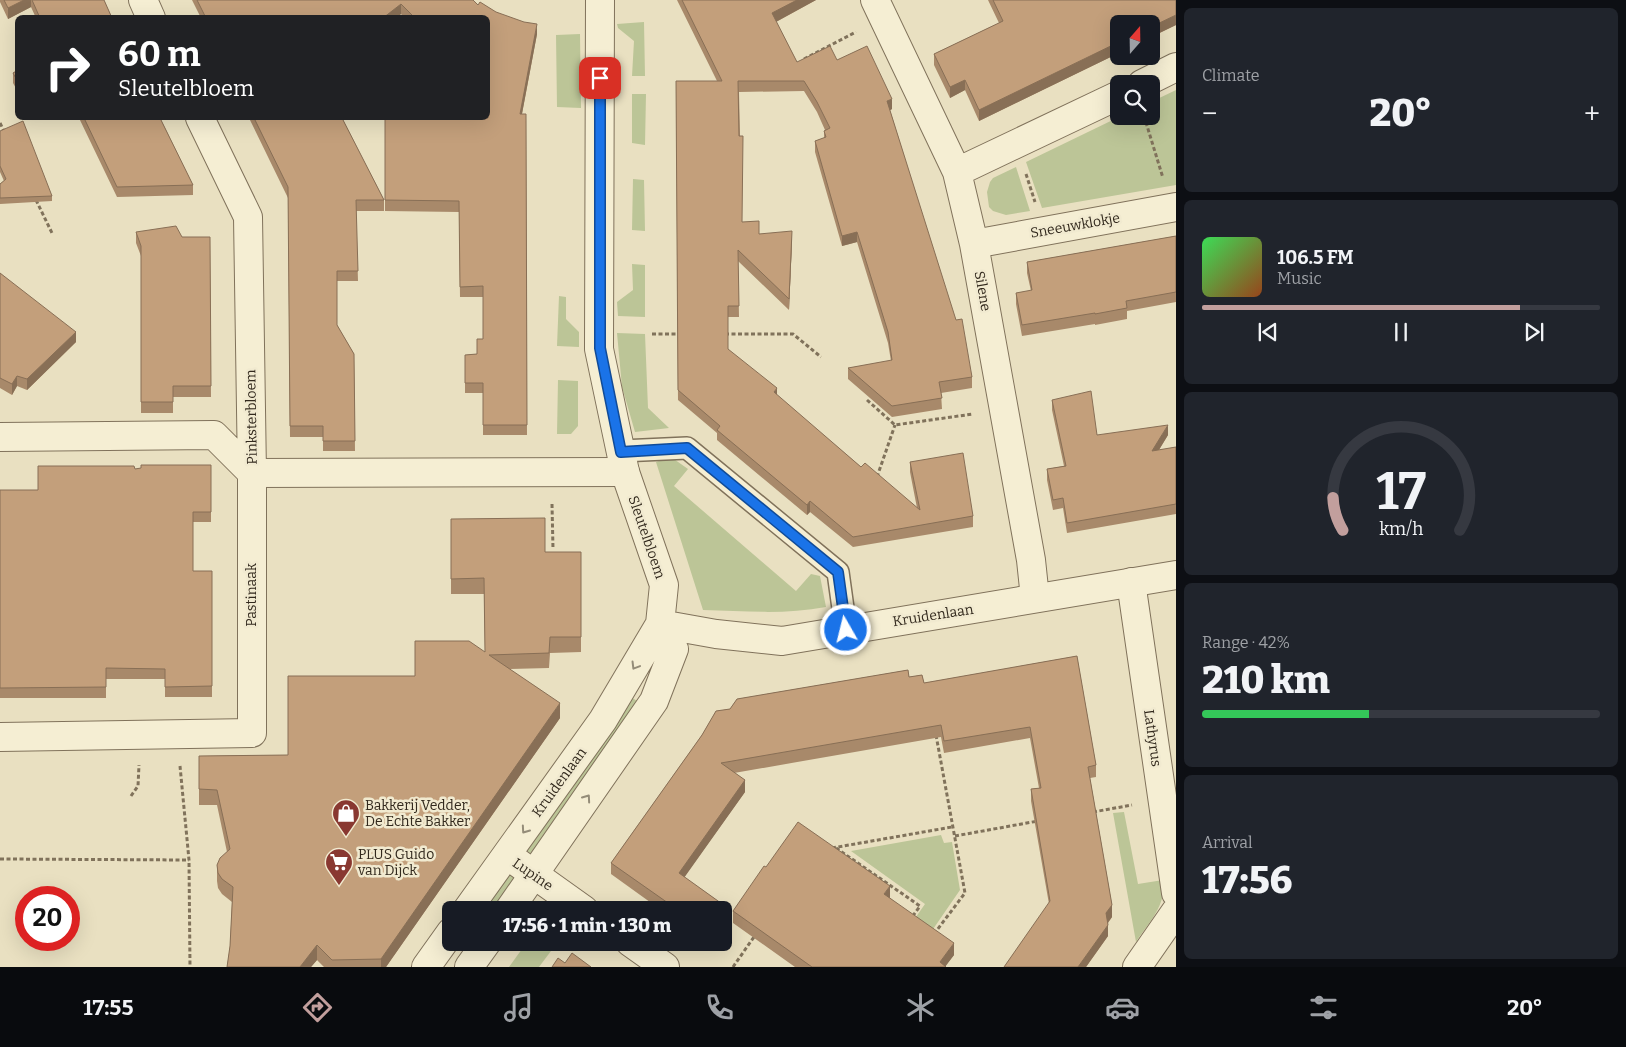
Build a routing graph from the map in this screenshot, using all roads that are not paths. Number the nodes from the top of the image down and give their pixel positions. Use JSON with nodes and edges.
{"nodes":[{"id":1,"x":143,"y":0,"type":"edge"},
{"id":2,"x":600,"y":0,"type":"edge"},
{"id":3,"x":879,"y":9,"type":"edge"},
{"id":4,"x":150,"y":15,"type":"edge"},
{"id":5,"x":1176,"y":67,"type":"edge"},
{"id":6,"x":1160,"y":75,"type":"edge"},
{"id":7,"x":1110,"y":99,"type":"edge"},
{"id":8,"x":201,"y":120,"type":"edge"},
{"id":9,"x":958,"y":172,"type":"junction"},
{"id":10,"x":1174,"y":207,"type":"edge"},
{"id":11,"x":974,"y":244,"type":"junction"},
{"id":12,"x":7,"y":432,"type":"edge"},
{"id":13,"x":623,"y":462,"type":"junction"},
{"id":14,"x":252,"y":473,"type":"junction"},
{"id":15,"x":1176,"y":575,"type":"edge"},
{"id":16,"x":1131,"y":582,"type":"junction"},
{"id":17,"x":1035,"y":598,"type":"junction"},
{"id":18,"x":660,"y":624,"type":"junction"},
{"id":19,"x":846,"y":630,"type":"junction"},
{"id":20,"x":0,"y":737,"type":"edge"},
{"id":21,"x":507,"y":855,"type":"junction"},
{"id":22,"x":534,"y":875,"type":"junction"},
{"id":23,"x":1176,"y":893,"type":"edge"},
{"id":24,"x":474,"y":901,"type":"edge"},
{"id":25,"x":516,"y":901,"type":"edge"},
{"id":26,"x":571,"y":901,"type":"edge"},
{"id":27,"x":1176,"y":911,"type":"edge"},
{"id":28,"x":442,"y":945,"type":"edge"},
{"id":29,"x":480,"y":951,"type":"edge"},
{"id":30,"x":643,"y":951,"type":"edge"},
{"id":31,"x":426,"y":967,"type":"edge"},
{"id":32,"x":469,"y":967,"type":"edge"},
{"id":33,"x":665,"y":967,"type":"edge"},
{"id":34,"x":1137,"y":967,"type":"edge"}],
"edges":[{"from":1,"to":4,"type":"street"},
{"from":2,"to":13,"type":"street","name":"Sleutelbloem"},
{"from":3,"to":9,"type":"street","name":"Silene"},
{"from":5,"to":6,"type":"street"},
{"from":7,"to":9,"type":"street"},
{"from":8,"to":14,"type":"street","name":"Pinksterbloem"},
{"from":9,"to":11,"type":"street","name":"Silene"},
{"from":10,"to":11,"type":"street","name":"Sneeuwklokje"},
{"from":11,"to":17,"type":"street","name":"Silene"},
{"from":12,"to":14,"type":"street"},
{"from":13,"to":14,"type":"street","name":"Pinksterbloem"},
{"from":13,"to":18,"type":"street","name":"Sleutelbloem"},
{"from":13,"to":19,"type":"lane"},
{"from":14,"to":20,"type":"street","name":"Pastinaak"},
{"from":15,"to":16,"type":"street","name":"Kruidenlaan"},
{"from":16,"to":17,"type":"street","name":"Kruidenlaan"},
{"from":16,"to":23,"type":"street","name":"Lathyrus"},
{"from":17,"to":19,"type":"street","name":"Kruidenlaan"},
{"from":18,"to":19,"type":"street","name":"Kruidenlaan"},
{"from":18,"to":21,"type":"street","name":"Kruidenlaan","one_way":true},
{"from":22,"to":18,"type":"street","one_way":true},
{"from":21,"to":22,"type":"street","name":"Lupine"},
{"from":21,"to":24,"type":"street","name":"Kruidenlaan"},
{"from":22,"to":25,"type":"street"},
{"from":22,"to":26,"type":"street","name":"Lupine"},
{"from":27,"to":34,"type":"street"},
{"from":28,"to":31,"type":"street"},
{"from":29,"to":32,"type":"street"},
{"from":30,"to":33,"type":"street"}]}
